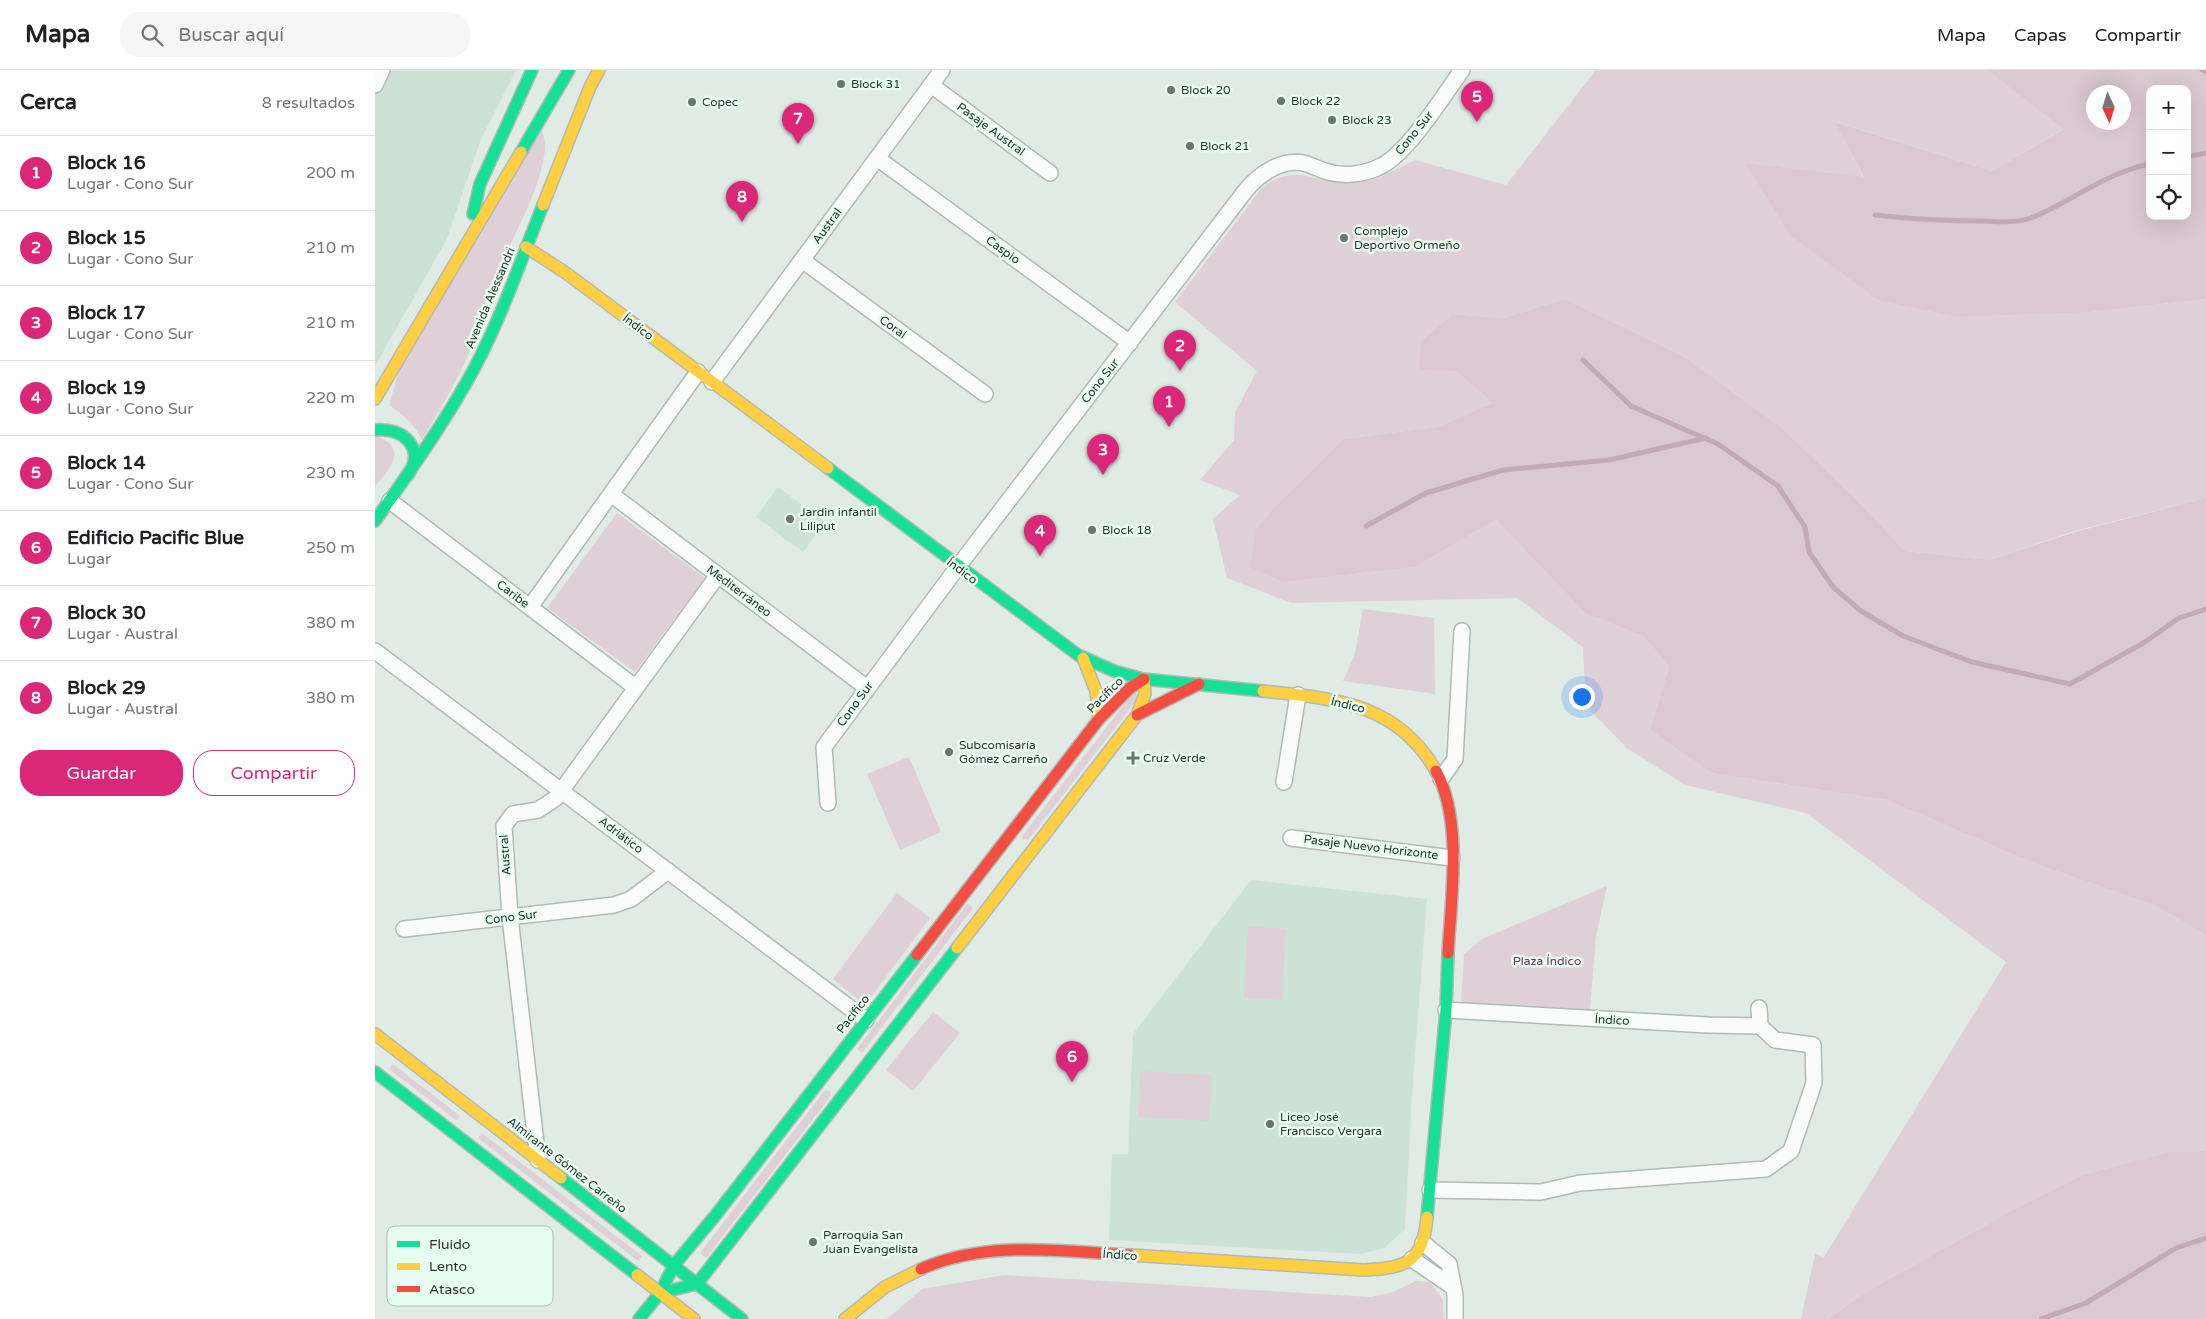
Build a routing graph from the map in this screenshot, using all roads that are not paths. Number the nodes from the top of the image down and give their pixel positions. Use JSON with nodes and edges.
{"nodes":[{"id":1,"x":382,"y":70,"type":"edge"},
{"id":2,"x":532,"y":70,"type":"edge"},
{"id":3,"x":569,"y":70,"type":"edge"},
{"id":4,"x":599,"y":70,"type":"edge"},
{"id":5,"x":942,"y":70,"type":"edge"},
{"id":6,"x":1462,"y":70,"type":"edge"},
{"id":7,"x":375,"y":85,"type":"edge"},
{"id":8,"x":931,"y":85,"type":"junction"},
{"id":9,"x":546,"y":88,"type":"dead end"},
{"id":10,"x":548,"y":104,"type":"junction"},
{"id":11,"x":551,"y":122,"type":"dead end"},
{"id":12,"x":553,"y":147,"type":"dead end"},
{"id":13,"x":877,"y":158,"type":"junction"},
{"id":14,"x":1050,"y":173,"type":"dead end"},
{"id":15,"x":553,"y":183,"type":"junction"},
{"id":16,"x":474,"y":229,"type":"junction"},
{"id":17,"x":526,"y":247,"type":"junction"},
{"id":18,"x":802,"y":260,"type":"junction"},
{"id":19,"x":1130,"y":343,"type":"junction"},
{"id":20,"x":698,"y":372,"type":"junction"},
{"id":21,"x":712,"y":382,"type":"junction"},
{"id":22,"x":985,"y":394,"type":"dead end"},
{"id":23,"x":375,"y":399,"type":"edge"},
{"id":24,"x":375,"y":430,"type":"edge"},
{"id":25,"x":407,"y":478,"type":"junction"},
{"id":26,"x":611,"y":494,"type":"junction"},
{"id":27,"x":390,"y":501,"type":"junction"},
{"id":28,"x":375,"y":521,"type":"edge"},
{"id":29,"x":957,"y":568,"type":"junction"},
{"id":30,"x":718,"y":575,"type":"junction"},
{"id":31,"x":530,"y":607,"type":"junction"},
{"id":32,"x":1462,"y":631,"type":"dead end"},
{"id":33,"x":375,"y":651,"type":"edge"},
{"id":34,"x":1083,"y":658,"type":"junction"},
{"id":35,"x":1144,"y":679,"type":"junction"},
{"id":36,"x":1200,"y":684,"type":"junction"},
{"id":37,"x":635,"y":687,"type":"junction"},
{"id":38,"x":867,"y":688,"type":"junction"},
{"id":39,"x":1298,"y":695,"type":"junction"},
{"id":40,"x":1137,"y":715,"type":"junction"},
{"id":41,"x":1099,"y":719,"type":"junction"},
{"id":42,"x":1441,"y":779,"type":"junction"},
{"id":43,"x":1284,"y":782,"type":"dead end"},
{"id":44,"x":561,"y":791,"type":"junction"},
{"id":45,"x":828,"y":804,"type":"dead end"},
{"id":46,"x":1291,"y":838,"type":"dead end"},
{"id":47,"x":1452,"y":858,"type":"junction"},
{"id":48,"x":668,"y":871,"type":"junction"},
{"id":49,"x":510,"y":917,"type":"junction"},
{"id":50,"x":404,"y":929,"type":"dead end"},
{"id":51,"x":1759,"y":1008,"type":"dead end"},
{"id":52,"x":1446,"y":1010,"type":"junction"},
{"id":53,"x":866,"y":1020,"type":"junction"},
{"id":54,"x":1759,"y":1026,"type":"junction"},
{"id":55,"x":375,"y":1034,"type":"edge"},
{"id":56,"x":382,"y":1060,"type":"edge"},
{"id":57,"x":473,"y":1128,"type":"junction"},
{"id":58,"x":538,"y":1160,"type":"junction"},
{"id":59,"x":1429,"y":1190,"type":"junction"},
{"id":60,"x":1423,"y":1243,"type":"junction"},
{"id":61,"x":1412,"y":1260,"type":"junction"},
{"id":62,"x":674,"y":1265,"type":"junction"},
{"id":63,"x":697,"y":1284,"type":"junction"},
{"id":64,"x":1453,"y":1287,"type":"junction"},
{"id":65,"x":659,"y":1293,"type":"junction"},
{"id":66,"x":639,"y":1319,"type":"edge"},
{"id":67,"x":694,"y":1319,"type":"edge"},
{"id":68,"x":742,"y":1319,"type":"edge"},
{"id":69,"x":845,"y":1319,"type":"edge"},
{"id":70,"x":1455,"y":1319,"type":"edge"}],
"edges":[{"from":1,"to":7,"type":"street"},
{"from":2,"to":16,"type":"street"},
{"from":3,"to":10,"type":"street"},
{"from":4,"to":15,"type":"street","name":"Avenida Alessandri"},
{"from":5,"to":8,"type":"street","name":"Austral"},
{"from":6,"to":19,"type":"street","name":"Cono Sur"},
{"from":8,"to":13,"type":"street","name":"Austral"},
{"from":8,"to":14,"type":"street","name":"Pasaje Austral"},
{"from":9,"to":10,"type":"street"},
{"from":10,"to":11,"type":"street"},
{"from":10,"to":16,"type":"street"},
{"from":12,"to":15,"type":"street"},
{"from":13,"to":18,"type":"street","name":"Austral"},
{"from":13,"to":19,"type":"street","name":"Caspio"},
{"from":15,"to":17,"type":"street","name":"Avenida Alessandri"},
{"from":16,"to":23,"type":"street"},
{"from":17,"to":20,"type":"street","name":"Índico"},
{"from":17,"to":25,"type":"street","name":"Avenida Alessandri"},
{"from":18,"to":21,"type":"street","name":"Austral"},
{"from":18,"to":22,"type":"street","name":"Coral"},
{"from":19,"to":29,"type":"street","name":"Cono Sur"},
{"from":20,"to":21,"type":"street","name":"Índico"},
{"from":20,"to":26,"type":"street"},
{"from":21,"to":29,"type":"street","name":"Índico"},
{"from":24,"to":25,"type":"street"},
{"from":25,"to":27,"type":"street","name":"Avenida Alessandri"},
{"from":26,"to":30,"type":"street","name":"Mediterráneo"},
{"from":26,"to":31,"type":"street"},
{"from":27,"to":28,"type":"street","name":"Avenida Alessandri"},
{"from":27,"to":31,"type":"street","name":"Caribe"},
{"from":29,"to":34,"type":"street","name":"Índico"},
{"from":29,"to":38,"type":"street","name":"Cono Sur"},
{"from":30,"to":37,"type":"street","name":"Austral"},
{"from":30,"to":38,"type":"street","name":"Mediterráneo"},
{"from":31,"to":37,"type":"street","name":"Caribe"},
{"from":32,"to":42,"type":"street"},
{"from":33,"to":44,"type":"street","name":"Adriático"},
{"from":34,"to":35,"type":"street","name":"Índico"},
{"from":34,"to":41,"type":"street"},
{"from":35,"to":36,"type":"street","name":"Índico"},
{"from":35,"to":40,"type":"street","name":"Pacífico"},
{"from":35,"to":41,"type":"street","name":"Pacífico"},
{"from":36,"to":39,"type":"street","name":"Índico"},
{"from":36,"to":40,"type":"street"},
{"from":37,"to":44,"type":"street","name":"Austral"},
{"from":38,"to":45,"type":"street","name":"Cono Sur"},
{"from":39,"to":42,"type":"street","name":"Índico"},
{"from":39,"to":43,"type":"street"},
{"from":40,"to":63,"type":"street","name":"Pacífico"},
{"from":41,"to":53,"type":"street","name":"Pacífico"},
{"from":42,"to":47,"type":"street","name":"Índico"},
{"from":44,"to":48,"type":"street","name":"Adriático"},
{"from":44,"to":49,"type":"street","name":"Austral"},
{"from":46,"to":47,"type":"street","name":"Pasaje Nuevo Horizonte"},
{"from":47,"to":52,"type":"street","name":"Índico"},
{"from":48,"to":49,"type":"street","name":"Cono Sur"},
{"from":48,"to":53,"type":"street","name":"Adriático"},
{"from":49,"to":50,"type":"street","name":"Cono Sur"},
{"from":49,"to":58,"type":"street","name":"Austral"},
{"from":51,"to":54,"type":"street"},
{"from":52,"to":54,"type":"street","name":"Índico"},
{"from":52,"to":59,"type":"street","name":"Índico"},
{"from":53,"to":62,"type":"street","name":"Pacífico"},
{"from":54,"to":59,"type":"street"},
{"from":55,"to":56,"type":"street","name":"Almirante Gómez Carreño"},
{"from":56,"to":57,"type":"street","name":"Almirante Gómez Carreño"},
{"from":56,"to":57,"type":"street","name":"Almirante Gómez Carreño"},
{"from":57,"to":58,"type":"street","name":"Almirante Gómez Carreño"},
{"from":57,"to":65,"type":"street","name":"Almirante Gómez Carreño"},
{"from":58,"to":62,"type":"street","name":"Almirante Gómez Carreño"},
{"from":59,"to":60,"type":"street","name":"Índico"},
{"from":60,"to":61,"type":"street","name":"Índico"},
{"from":60,"to":64,"type":"street"},
{"from":61,"to":64,"type":"street"},
{"from":61,"to":69,"type":"street","name":"Índico"},
{"from":62,"to":63,"type":"street","name":"Almirante Gómez Carreño"},
{"from":62,"to":65,"type":"street","name":"Pacífico"},
{"from":63,"to":65,"type":"street"},
{"from":63,"to":68,"type":"street","name":"Almirante Gómez Carreño"},
{"from":64,"to":70,"type":"street"},
{"from":65,"to":66,"type":"street","name":"Pacífico"},
{"from":65,"to":67,"type":"street","name":"Almirante Gómez Carreño"}]}
